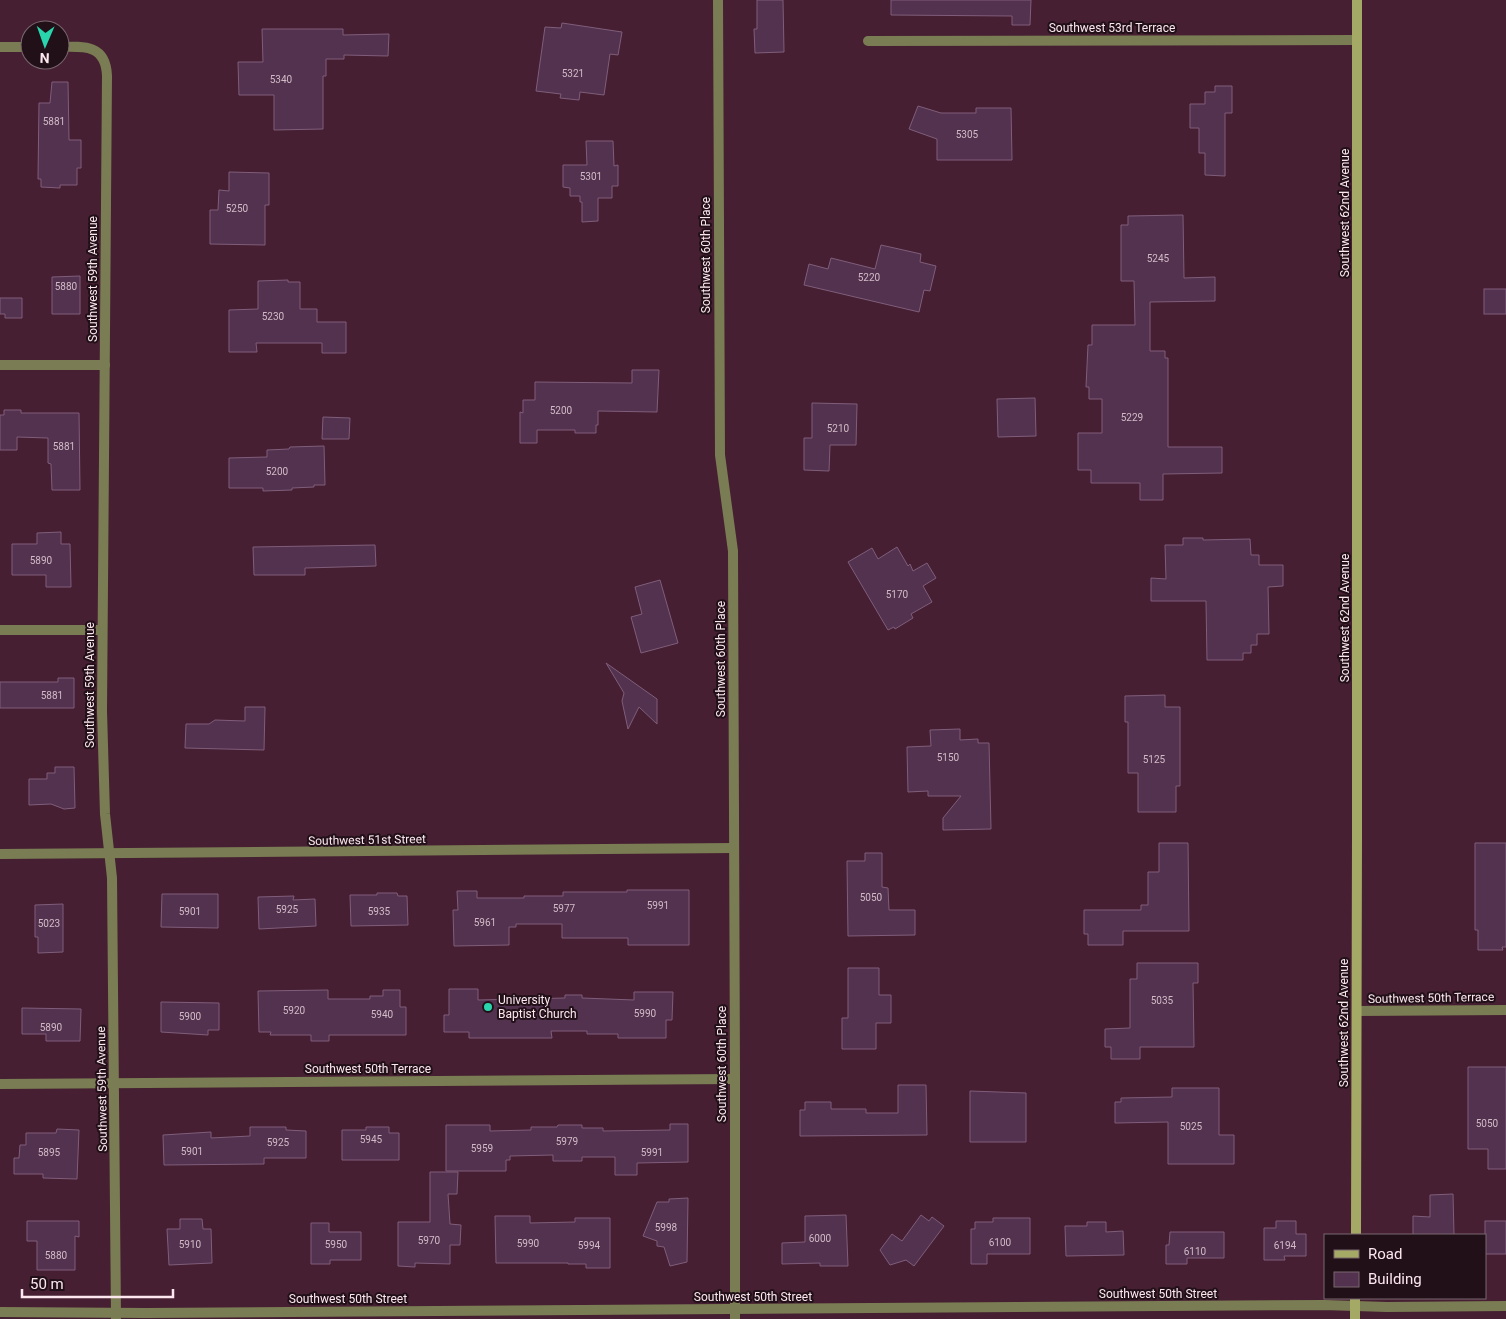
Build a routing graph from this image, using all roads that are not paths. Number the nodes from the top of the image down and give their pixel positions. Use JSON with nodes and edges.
{"nodes":[{"id":1,"x":718,"y":0,"type":"edge"},
{"id":2,"x":1357,"y":0,"type":"edge"},
{"id":3,"x":1356,"y":40,"type":"junction"},
{"id":4,"x":868,"y":42,"type":"dead end"},
{"id":5,"x":0,"y":47,"type":"edge"},
{"id":6,"x":20,"y":47,"type":"edge"},
{"id":7,"x":70,"y":47,"type":"edge"},
{"id":8,"x":0,"y":365,"type":"edge"},
{"id":9,"x":105,"y":365,"type":"junction"},
{"id":10,"x":0,"y":630,"type":"edge"},
{"id":11,"x":102,"y":630,"type":"junction"},
{"id":12,"x":734,"y":848,"type":"junction"},
{"id":13,"x":0,"y":854,"type":"edge"},
{"id":14,"x":109,"y":854,"type":"junction"},
{"id":15,"x":1506,"y":1010,"type":"edge"},
{"id":16,"x":1357,"y":1011,"type":"junction"},
{"id":17,"x":735,"y":1080,"type":"junction"},
{"id":18,"x":114,"y":1083,"type":"junction"},
{"id":19,"x":0,"y":1084,"type":"edge"},
{"id":20,"x":1356,"y":1234,"type":"edge"},
{"id":21,"x":1355,"y":1302,"type":"edge"},
{"id":22,"x":1506,"y":1306,"type":"edge"},
{"id":23,"x":0,"y":1312,"type":"edge"},
{"id":24,"x":734,"y":1314,"type":"edge"},
{"id":25,"x":116,"y":1316,"type":"edge"},
{"id":26,"x":1355,"y":1319,"type":"edge"}],
"edges":[{"from":1,"to":12,"type":"street","name":"Southwest 60th Place"},
{"from":2,"to":3,"type":"street","name":"Southwest 62nd Avenue"},
{"from":3,"to":4,"type":"street","name":"Southwest 53rd Terrace"},
{"from":3,"to":16,"type":"street","name":"Southwest 62nd Avenue"},
{"from":5,"to":6,"type":"street"},
{"from":7,"to":9,"type":"street","name":"Southwest 59th Avenue"},
{"from":8,"to":9,"type":"street"},
{"from":9,"to":11,"type":"street","name":"Southwest 59th Avenue"},
{"from":10,"to":11,"type":"street"},
{"from":11,"to":14,"type":"street","name":"Southwest 59th Avenue"},
{"from":12,"to":14,"type":"street","name":"Southwest 51st Street"},
{"from":12,"to":17,"type":"street","name":"Southwest 60th Place"},
{"from":13,"to":14,"type":"street","name":"Southwest 51st Street"},
{"from":14,"to":18,"type":"street","name":"Southwest 59th Avenue"},
{"from":15,"to":16,"type":"street","name":"Southwest 50th Terrace"},
{"from":16,"to":20,"type":"street","name":"Southwest 62nd Avenue"},
{"from":17,"to":18,"type":"street","name":"Southwest 50th Terrace"},
{"from":17,"to":24,"type":"street","name":"Southwest 60th Place"},
{"from":18,"to":19,"type":"street","name":"Southwest 50th Terrace"},
{"from":18,"to":25,"type":"street","name":"Southwest 59th Avenue"},
{"from":21,"to":22,"type":"street","name":"Southwest 50th Street"},
{"from":21,"to":24,"type":"street","name":"Southwest 50th Street"},
{"from":21,"to":26,"type":"street"},
{"from":23,"to":25,"type":"street","name":"Southwest 50th Street"},
{"from":24,"to":25,"type":"street","name":"Southwest 50th Street"}]}
